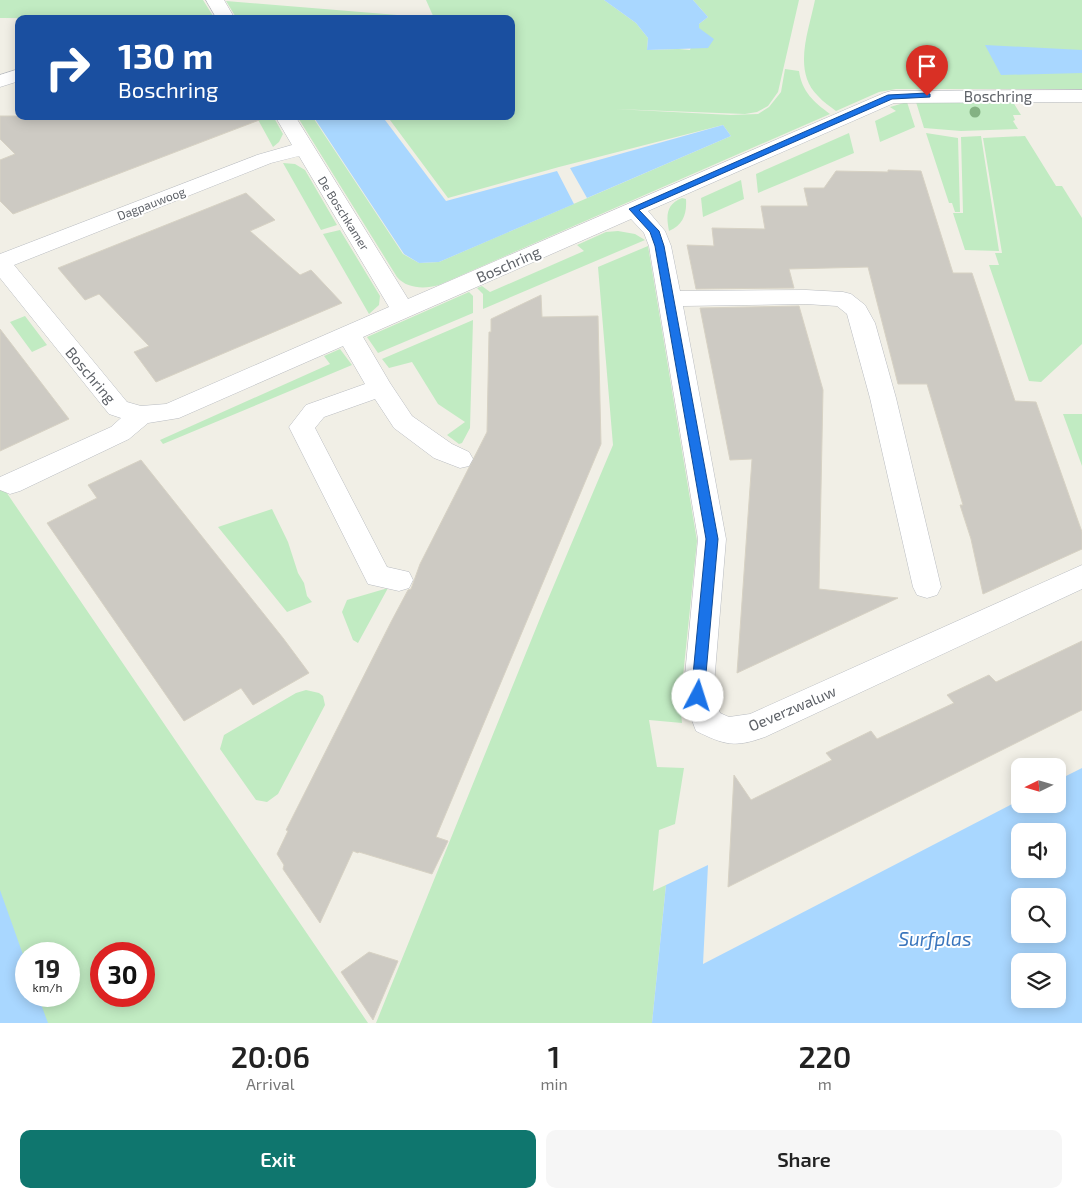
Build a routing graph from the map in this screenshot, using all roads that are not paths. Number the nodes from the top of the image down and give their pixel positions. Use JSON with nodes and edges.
{"nodes":[{"id":1,"x":214,"y":0,"type":"edge"},
{"id":2,"x":223,"y":15,"type":"edge"},
{"id":3,"x":15,"y":76,"type":"edge"},
{"id":4,"x":0,"y":81,"type":"edge"},
{"id":5,"x":1082,"y":96,"type":"edge"},
{"id":6,"x":287,"y":120,"type":"edge"},
{"id":7,"x":304,"y":148,"type":"junction"},
{"id":8,"x":634,"y":209,"type":"junction"},
{"id":9,"x":0,"y":263,"type":"edge"},
{"id":10,"x":669,"y":299,"type":"junction"},
{"id":11,"x":403,"y":310,"type":"junction"},
{"id":12,"x":346,"y":335,"type":"junction"},
{"id":13,"x":380,"y":388,"type":"junction"},
{"id":14,"x":141,"y":415,"type":"junction"},
{"id":15,"x":460,"y":459,"type":"dead end"},
{"id":16,"x":10,"y":484,"type":"dead end"},
{"id":17,"x":1082,"y":576,"type":"edge"},
{"id":18,"x":399,"y":580,"type":"dead end"},
{"id":19,"x":927,"y":586,"type":"dead end"}],
"edges":[{"from":1,"to":2,"type":"street"},
{"from":3,"to":4,"type":"street"},
{"from":5,"to":8,"type":"street","name":"Boschring"},
{"from":6,"to":7,"type":"street","name":"De Boschkamer"},
{"from":7,"to":9,"type":"street","name":"Dagpauwoog"},
{"from":7,"to":11,"type":"street","name":"De Boschkamer"},
{"from":8,"to":10,"type":"street","name":"Oeverzwaluw"},
{"from":8,"to":11,"type":"street","name":"Boschring"},
{"from":9,"to":14,"type":"street","name":"Boschring"},
{"from":10,"to":17,"type":"street","name":"Oeverzwaluw"},
{"from":10,"to":19,"type":"street"},
{"from":11,"to":12,"type":"street","name":"Boschring"},
{"from":12,"to":13,"type":"street"},
{"from":12,"to":14,"type":"street","name":"Boschring"},
{"from":13,"to":15,"type":"street"},
{"from":13,"to":18,"type":"street"},
{"from":14,"to":16,"type":"street"}]}
